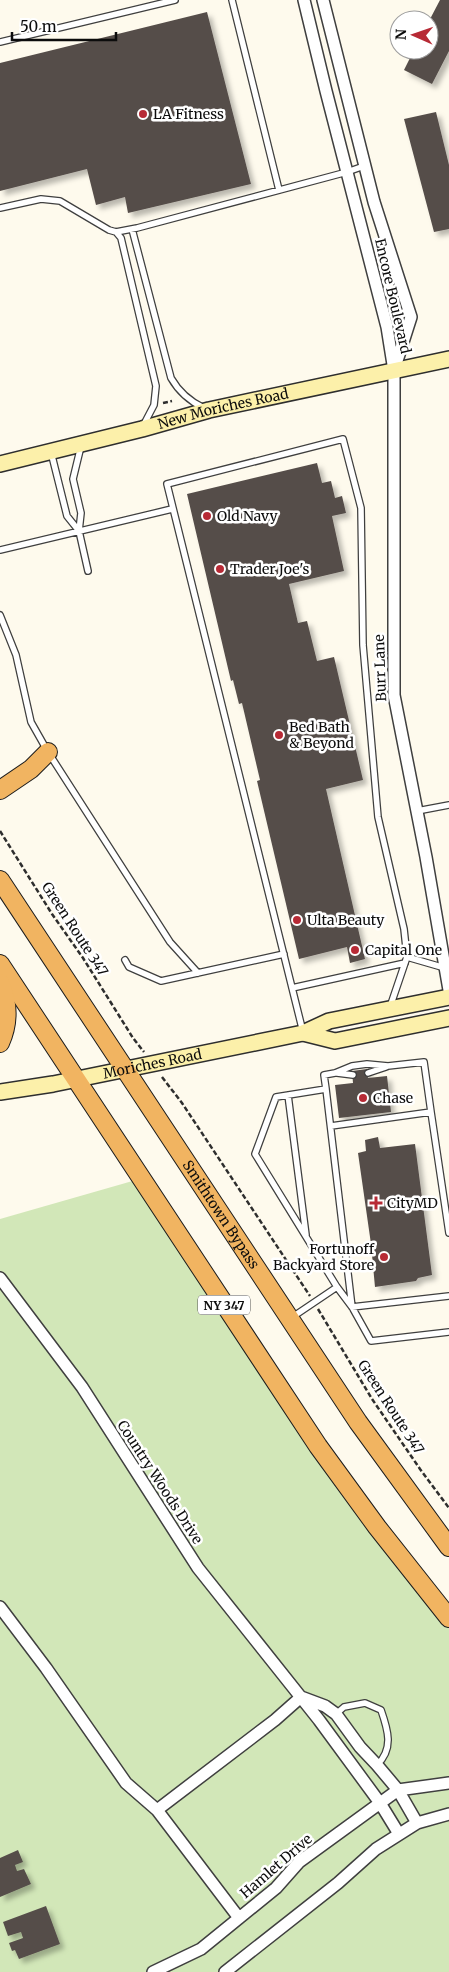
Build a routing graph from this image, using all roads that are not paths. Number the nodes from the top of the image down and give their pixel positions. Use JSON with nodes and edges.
{"nodes":[{"id":1,"x":175,"y":0,"type":"edge"},
{"id":2,"x":232,"y":0,"type":"edge"},
{"id":3,"x":304,"y":0,"type":"edge"},
{"id":4,"x":323,"y":0,"type":"edge"},
{"id":5,"x":0,"y":42,"type":"edge"},
{"id":6,"x":364,"y":166,"type":"junction"},
{"id":7,"x":347,"y":172,"type":"junction"},
{"id":8,"x":279,"y":190,"type":"junction"},
{"id":9,"x":0,"y":208,"type":"edge"},
{"id":10,"x":132,"y":229,"type":"junction"},
{"id":11,"x":116,"y":232,"type":"junction"},
{"id":12,"x":449,"y":360,"type":"edge"},
{"id":13,"x":394,"y":371,"type":"junction"},
{"id":14,"x":209,"y":410,"type":"junction"},
{"id":15,"x":142,"y":429,"type":"junction"},
{"id":16,"x":81,"y":444,"type":"junction"},
{"id":17,"x":51,"y":452,"type":"junction"},
{"id":18,"x":0,"y":464,"type":"edge"},
{"id":19,"x":172,"y":509,"type":"junction"},
{"id":20,"x":79,"y":531,"type":"junction"},
{"id":21,"x":0,"y":550,"type":"edge"},
{"id":22,"x":88,"y":571,"type":"dead end"},
{"id":23,"x":0,"y":615,"type":"edge"},
{"id":24,"x":48,"y":752,"type":"junction"},
{"id":25,"x":0,"y":776,"type":"edge"},
{"id":26,"x":0,"y":790,"type":"edge"},
{"id":27,"x":449,"y":805,"type":"edge"},
{"id":28,"x":417,"y":811,"type":"junction"},
{"id":29,"x":0,"y":880,"type":"edge"},
{"id":30,"x":284,"y":954,"type":"junction"},
{"id":31,"x":125,"y":960,"type":"dead end"},
{"id":32,"x":406,"y":960,"type":"junction"},
{"id":33,"x":0,"y":964,"type":"edge"},
{"id":34,"x":445,"y":968,"type":"junction"},
{"id":35,"x":198,"y":973,"type":"junction"},
{"id":36,"x":0,"y":983,"type":"edge"},
{"id":37,"x":292,"y":988,"type":"junction"},
{"id":38,"x":449,"y":990,"type":"edge"},
{"id":39,"x":449,"y":997,"type":"edge"},
{"id":40,"x":390,"y":1009,"type":"junction"},
{"id":41,"x":449,"y":1018,"type":"edge"},
{"id":42,"x":303,"y":1033,"type":"junction"},
{"id":43,"x":0,"y":1043,"type":"edge"},
{"id":44,"x":388,"y":1066,"type":"junction"},
{"id":45,"x":124,"y":1068,"type":"junction"},
{"id":46,"x":335,"y":1073,"type":"junction"},
{"id":47,"x":368,"y":1073,"type":"dead end"},
{"id":48,"x":352,"y":1075,"type":"dead end"},
{"id":49,"x":76,"y":1079,"type":"junction"},
{"id":50,"x":326,"y":1090,"type":"junction"},
{"id":51,"x":0,"y":1092,"type":"edge"},
{"id":52,"x":288,"y":1095,"type":"junction"},
{"id":53,"x":431,"y":1112,"type":"junction"},
{"id":54,"x":331,"y":1126,"type":"junction"},
{"id":55,"x":449,"y":1233,"type":"edge"},
{"id":56,"x":306,"y":1237,"type":"junction"},
{"id":57,"x":0,"y":1278,"type":"edge"},
{"id":58,"x":337,"y":1287,"type":"junction"},
{"id":59,"x":449,"y":1296,"type":"edge"},
{"id":60,"x":352,"y":1308,"type":"junction"},
{"id":61,"x":290,"y":1319,"type":"junction"},
{"id":62,"x":449,"y":1332,"type":"edge"},
{"id":63,"x":449,"y":1547,"type":"edge"},
{"id":64,"x":0,"y":1607,"type":"edge"},
{"id":65,"x":449,"y":1618,"type":"edge"},
{"id":66,"x":301,"y":1697,"type":"junction"},
{"id":67,"x":336,"y":1714,"type":"junction"},
{"id":68,"x":377,"y":1765,"type":"junction"},
{"id":69,"x":449,"y":1783,"type":"edge"},
{"id":70,"x":398,"y":1790,"type":"junction"},
{"id":71,"x":380,"y":1803,"type":"junction"},
{"id":72,"x":157,"y":1810,"type":"junction"},
{"id":73,"x":449,"y":1814,"type":"edge"},
{"id":74,"x":418,"y":1824,"type":"junction"},
{"id":75,"x":399,"y":1834,"type":"junction"},
{"id":76,"x":239,"y":1918,"type":"junction"},
{"id":77,"x":154,"y":1972,"type":"edge"},
{"id":78,"x":225,"y":1972,"type":"edge"}],
"edges":[{"from":1,"to":5,"type":"lane"},
{"from":2,"to":8,"type":"lane"},
{"from":3,"to":7,"type":"street","name":"Encore Boulevard"},
{"from":4,"to":6,"type":"street","name":"Encore Boulevard"},
{"from":6,"to":7,"type":"lane"},
{"from":6,"to":13,"type":"street","name":"Encore Boulevard"},
{"from":7,"to":8,"type":"lane"},
{"from":7,"to":13,"type":"street","name":"Encore Boulevard"},
{"from":8,"to":10,"type":"lane"},
{"from":9,"to":11,"type":"lane"},
{"from":10,"to":11,"type":"lane"},
{"from":10,"to":14,"type":"lane"},
{"from":11,"to":15,"type":"lane"},
{"from":12,"to":13,"type":"main road","name":"New Moriches Road"},
{"from":13,"to":14,"type":"main road","name":"New Moriches Road"},
{"from":13,"to":28,"type":"street","name":"Burr Lane"},
{"from":14,"to":15,"type":"main road","name":"New Moriches Road"},
{"from":15,"to":16,"type":"main road","name":"New Moriches Road"},
{"from":16,"to":17,"type":"main road","name":"New Moriches Road"},
{"from":16,"to":20,"type":"lane"},
{"from":17,"to":18,"type":"main road","name":"New Moriches Road"},
{"from":17,"to":20,"type":"lane"},
{"from":19,"to":20,"type":"lane"},
{"from":19,"to":30,"type":"lane"},
{"from":19,"to":32,"type":"lane"},
{"from":20,"to":21,"type":"lane"},
{"from":20,"to":22,"type":"lane"},
{"from":23,"to":24,"type":"lane"},
{"from":24,"to":25,"type":"highway"},
{"from":24,"to":26,"type":"highway"},
{"from":24,"to":35,"type":"lane"},
{"from":27,"to":28,"type":"lane"},
{"from":28,"to":34,"type":"street","name":"Burr Lane"},
{"from":29,"to":45,"type":"highway","name":"Smithtown Bypass","number":"NY 347"},
{"from":30,"to":35,"type":"lane"},
{"from":30,"to":37,"type":"lane"},
{"from":31,"to":35,"type":"lane"},
{"from":32,"to":34,"type":"lane"},
{"from":32,"to":37,"type":"lane"},
{"from":32,"to":40,"type":"lane"},
{"from":33,"to":49,"type":"highway","number":"NY 347"},
{"from":34,"to":38,"type":"street","name":"Burr Lane"},
{"from":36,"to":43,"type":"highway"},
{"from":37,"to":42,"type":"lane"},
{"from":39,"to":40,"type":"main road","name":"Moriches Road"},
{"from":40,"to":42,"type":"main road","name":"Moriches Road"},
{"from":41,"to":42,"type":"main road","name":"Moriches Road"},
{"from":42,"to":45,"type":"main road","name":"Moriches Road"},
{"from":44,"to":46,"type":"lane"},
{"from":44,"to":47,"type":"lane"},
{"from":44,"to":53,"type":"lane"},
{"from":45,"to":49,"type":"main road","name":"Moriches Road"},
{"from":45,"to":61,"type":"highway","name":"Smithtown Bypass","number":"NY 347"},
{"from":46,"to":48,"type":"lane"},
{"from":46,"to":50,"type":"lane"},
{"from":49,"to":51,"type":"main road","name":"Moriches Road"},
{"from":49,"to":65,"type":"highway","number":"NY 347"},
{"from":50,"to":52,"type":"lane"},
{"from":50,"to":54,"type":"lane"},
{"from":52,"to":56,"type":"lane"},
{"from":52,"to":56,"type":"lane"},
{"from":53,"to":54,"type":"lane"},
{"from":53,"to":55,"type":"lane"},
{"from":54,"to":60,"type":"lane"},
{"from":56,"to":58,"type":"lane"},
{"from":57,"to":66,"type":"street","name":"Country Woods Drive"},
{"from":58,"to":60,"type":"lane"},
{"from":58,"to":61,"type":"lane"},
{"from":59,"to":60,"type":"lane"},
{"from":60,"to":62,"type":"lane"},
{"from":61,"to":63,"type":"highway","name":"Smithtown Bypass","number":"NY 347"},
{"from":64,"to":72,"type":"street"},
{"from":66,"to":67,"type":"street"},
{"from":66,"to":71,"type":"street","name":"Country Woods Drive"},
{"from":66,"to":72,"type":"street"},
{"from":67,"to":68,"type":"street"},
{"from":67,"to":68,"type":"lane"},
{"from":68,"to":70,"type":"street"},
{"from":69,"to":70,"type":"street","name":"Hamlet Drive"},
{"from":70,"to":71,"type":"street","name":"Hamlet Drive"},
{"from":70,"to":74,"type":"street"},
{"from":71,"to":75,"type":"street","name":"Country Woods Drive"},
{"from":71,"to":76,"type":"street","name":"Hamlet Drive"},
{"from":72,"to":76,"type":"street"},
{"from":73,"to":74,"type":"street"},
{"from":74,"to":75,"type":"street"},
{"from":75,"to":78,"type":"street"},
{"from":76,"to":77,"type":"street","name":"Hamlet Drive"}]}
